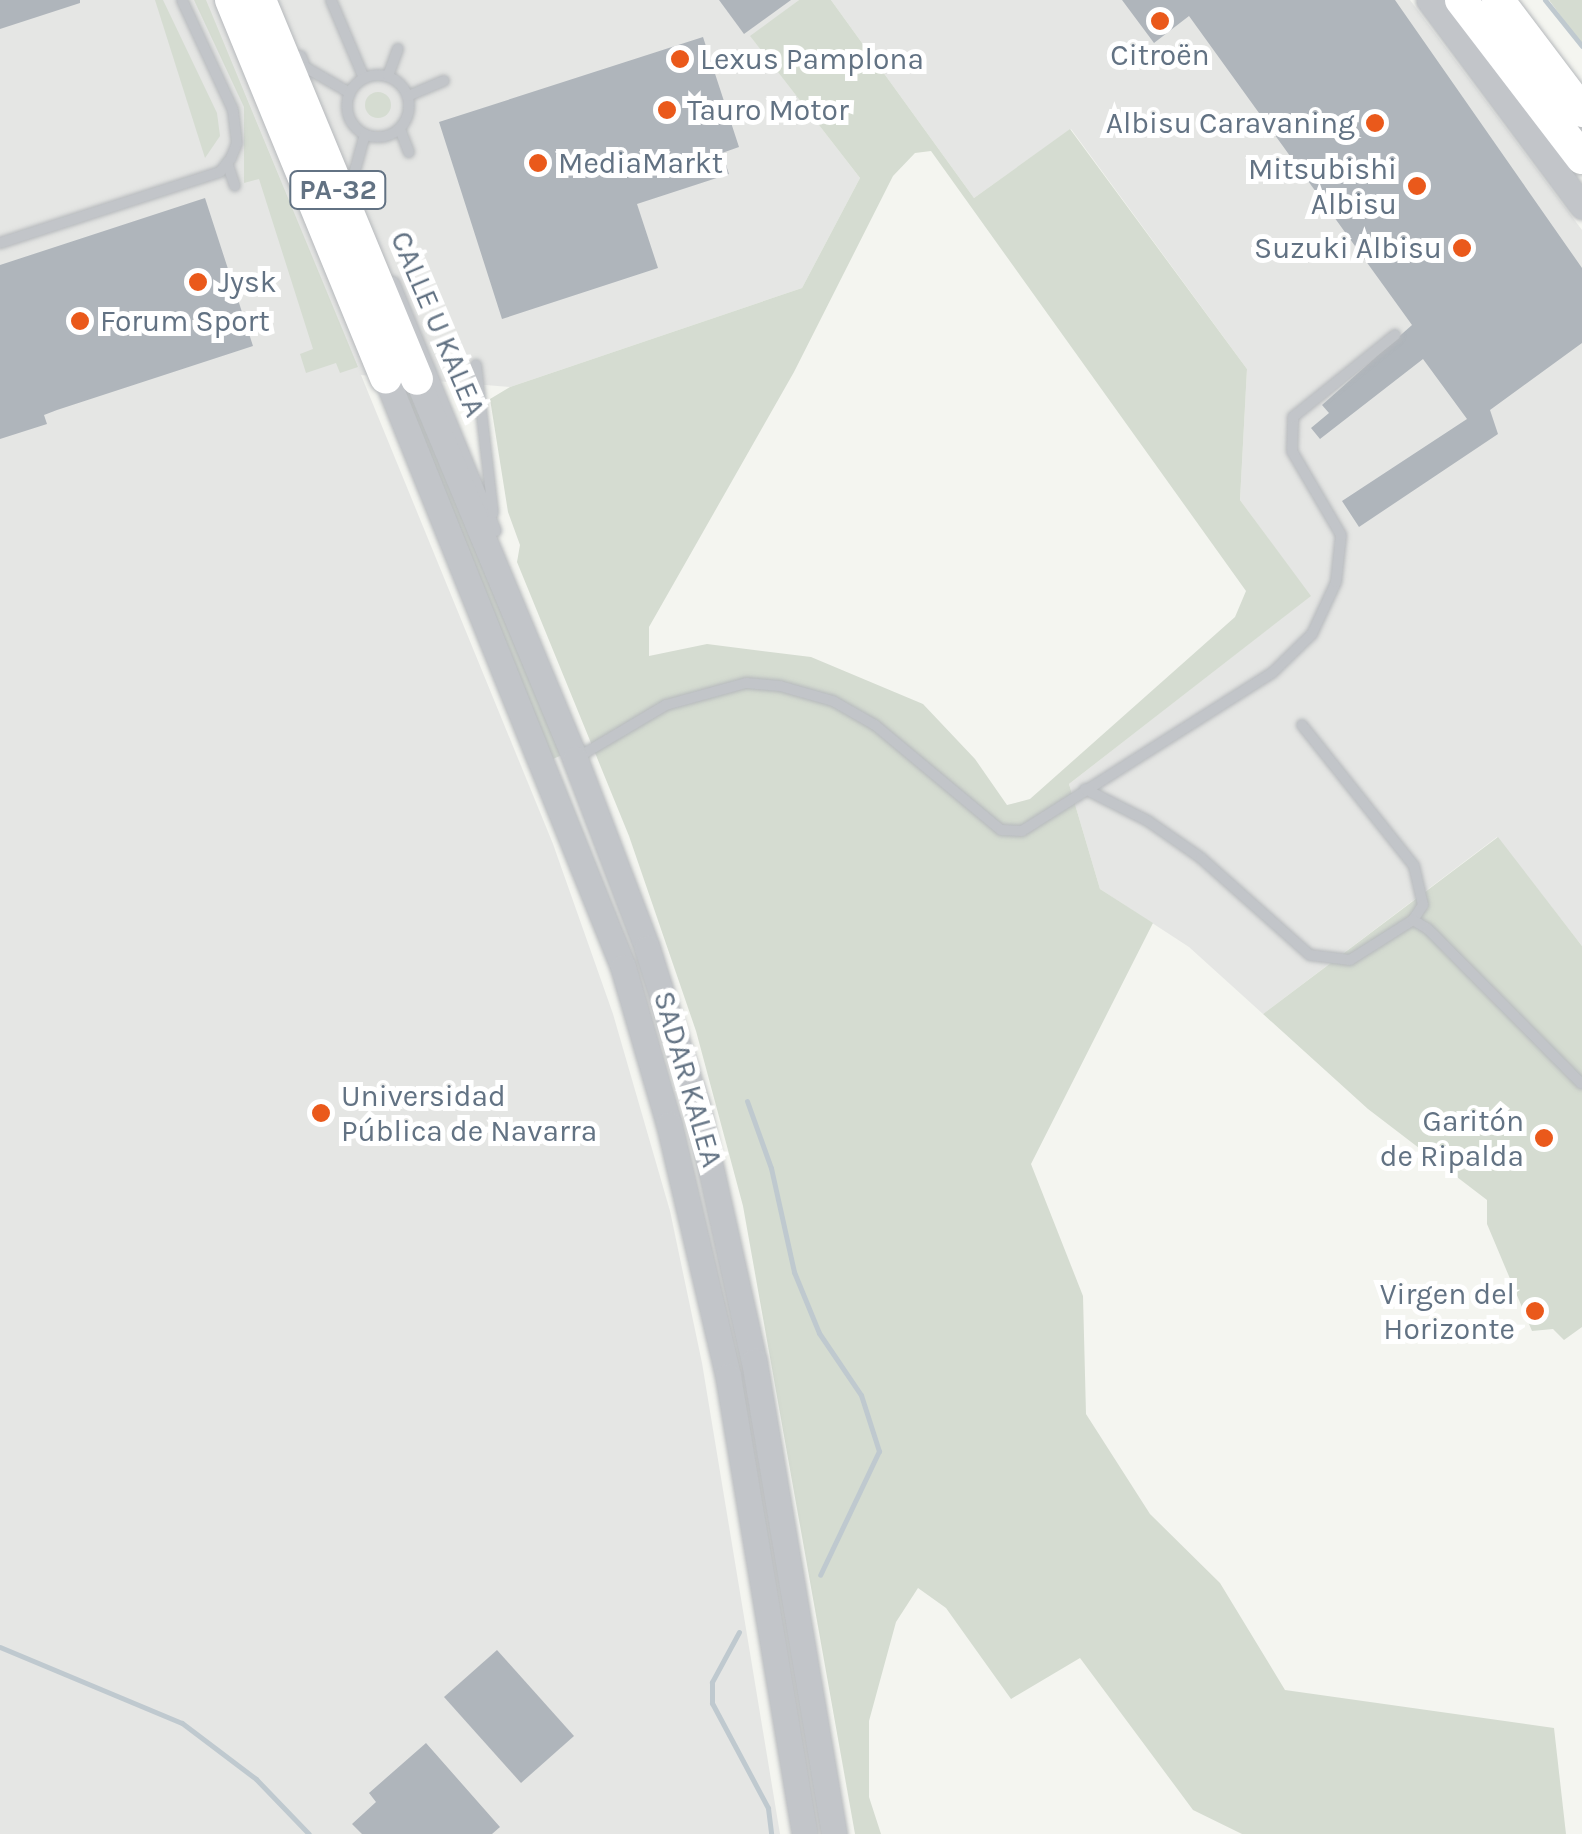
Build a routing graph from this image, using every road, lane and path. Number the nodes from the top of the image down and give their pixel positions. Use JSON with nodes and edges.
{"nodes":[{"id":1,"x":182,"y":0,"type":"edge"},
{"id":2,"x":231,"y":0,"type":"edge"},
{"id":3,"x":260,"y":0,"type":"edge"},
{"id":4,"x":331,"y":0,"type":"edge"},
{"id":5,"x":1429,"y":0,"type":"edge"},
{"id":6,"x":1461,"y":0,"type":"edge"},
{"id":7,"x":1498,"y":0,"type":"edge"},
{"id":8,"x":398,"y":48,"type":"dead end"},
{"id":9,"x":298,"y":50,"type":"dead end"},
{"id":10,"x":388,"y":76,"type":"junction"},
{"id":11,"x":364,"y":78,"type":"junction"},
{"id":12,"x":444,"y":82,"type":"dead end"},
{"id":13,"x":350,"y":92,"type":"junction"},
{"id":14,"x":408,"y":96,"type":"junction"},
{"id":15,"x":1582,"y":111,"type":"edge"},
{"id":16,"x":400,"y":129,"type":"junction"},
{"id":17,"x":365,"y":134,"type":"junction"},
{"id":18,"x":409,"y":152,"type":"dead end"},
{"id":19,"x":1582,"y":158,"type":"edge"},
{"id":20,"x":228,"y":163,"type":"junction"},
{"id":21,"x":235,"y":186,"type":"dead end"},
{"id":22,"x":1582,"y":206,"type":"edge"},
{"id":23,"x":0,"y":242,"type":"edge"},
{"id":24,"x":379,"y":246,"type":"dead end"},
{"id":25,"x":386,"y":264,"type":"dead end"},
{"id":26,"x":1395,"y":335,"type":"dead end"},
{"id":27,"x":476,"y":365,"type":"dead end"},
{"id":28,"x":401,"y":378,"type":"junction"},
{"id":29,"x":496,"y":531,"type":"junction"},
{"id":30,"x":502,"y":578,"type":"junction"},
{"id":31,"x":1302,"y":725,"type":"dead end"},
{"id":32,"x":574,"y":760,"type":"junction"},
{"id":33,"x":1085,"y":789,"type":"junction"},
{"id":34,"x":1413,"y":920,"type":"junction"},
{"id":35,"x":1582,"y":1084,"type":"edge"},
{"id":36,"x":805,"y":1834,"type":"edge"},
{"id":37,"x":834,"y":1834,"type":"edge"}],
"edges":[{"from":1,"to":20,"type":"lane"},
{"from":2,"to":28,"type":"highway","number":"PA-32"},
{"from":3,"to":28,"type":"highway","name":"PA-32","number":"PA-32"},
{"from":4,"to":11,"type":"lane"},
{"from":5,"to":22,"type":"street"},
{"from":6,"to":19,"type":"highway"},
{"from":7,"to":15,"type":"highway"},
{"from":8,"to":10,"type":"lane"},
{"from":9,"to":13,"type":"lane"},
{"from":10,"to":11,"type":"lane"},
{"from":10,"to":14,"type":"lane"},
{"from":11,"to":13,"type":"lane"},
{"from":12,"to":14,"type":"lane"},
{"from":13,"to":17,"type":"lane"},
{"from":14,"to":16,"type":"lane"},
{"from":16,"to":17,"type":"lane"},
{"from":16,"to":18,"type":"lane"},
{"from":17,"to":24,"type":"lane","name":"CALLE U KALEA"},
{"from":20,"to":21,"type":"lane"},
{"from":20,"to":23,"type":"lane"},
{"from":25,"to":29,"type":"lane","name":"CALLE U KALEA"},
{"from":26,"to":33,"type":"lane"},
{"from":27,"to":29,"type":"lane","name":"CALLE U KALEA"},
{"from":28,"to":30,"type":"street","name":"SADAR KALEA"},
{"from":28,"to":36,"type":"street","name":"SADAR KALEA"},
{"from":29,"to":30,"type":"lane","name":"CALLE U KALEA"},
{"from":30,"to":32,"type":"street","name":"SADAR KALEA"},
{"from":31,"to":34,"type":"lane"},
{"from":32,"to":33,"type":"lane"},
{"from":32,"to":37,"type":"street","name":"SADAR KALEA"},
{"from":33,"to":34,"type":"lane"},
{"from":34,"to":35,"type":"lane"}]}
